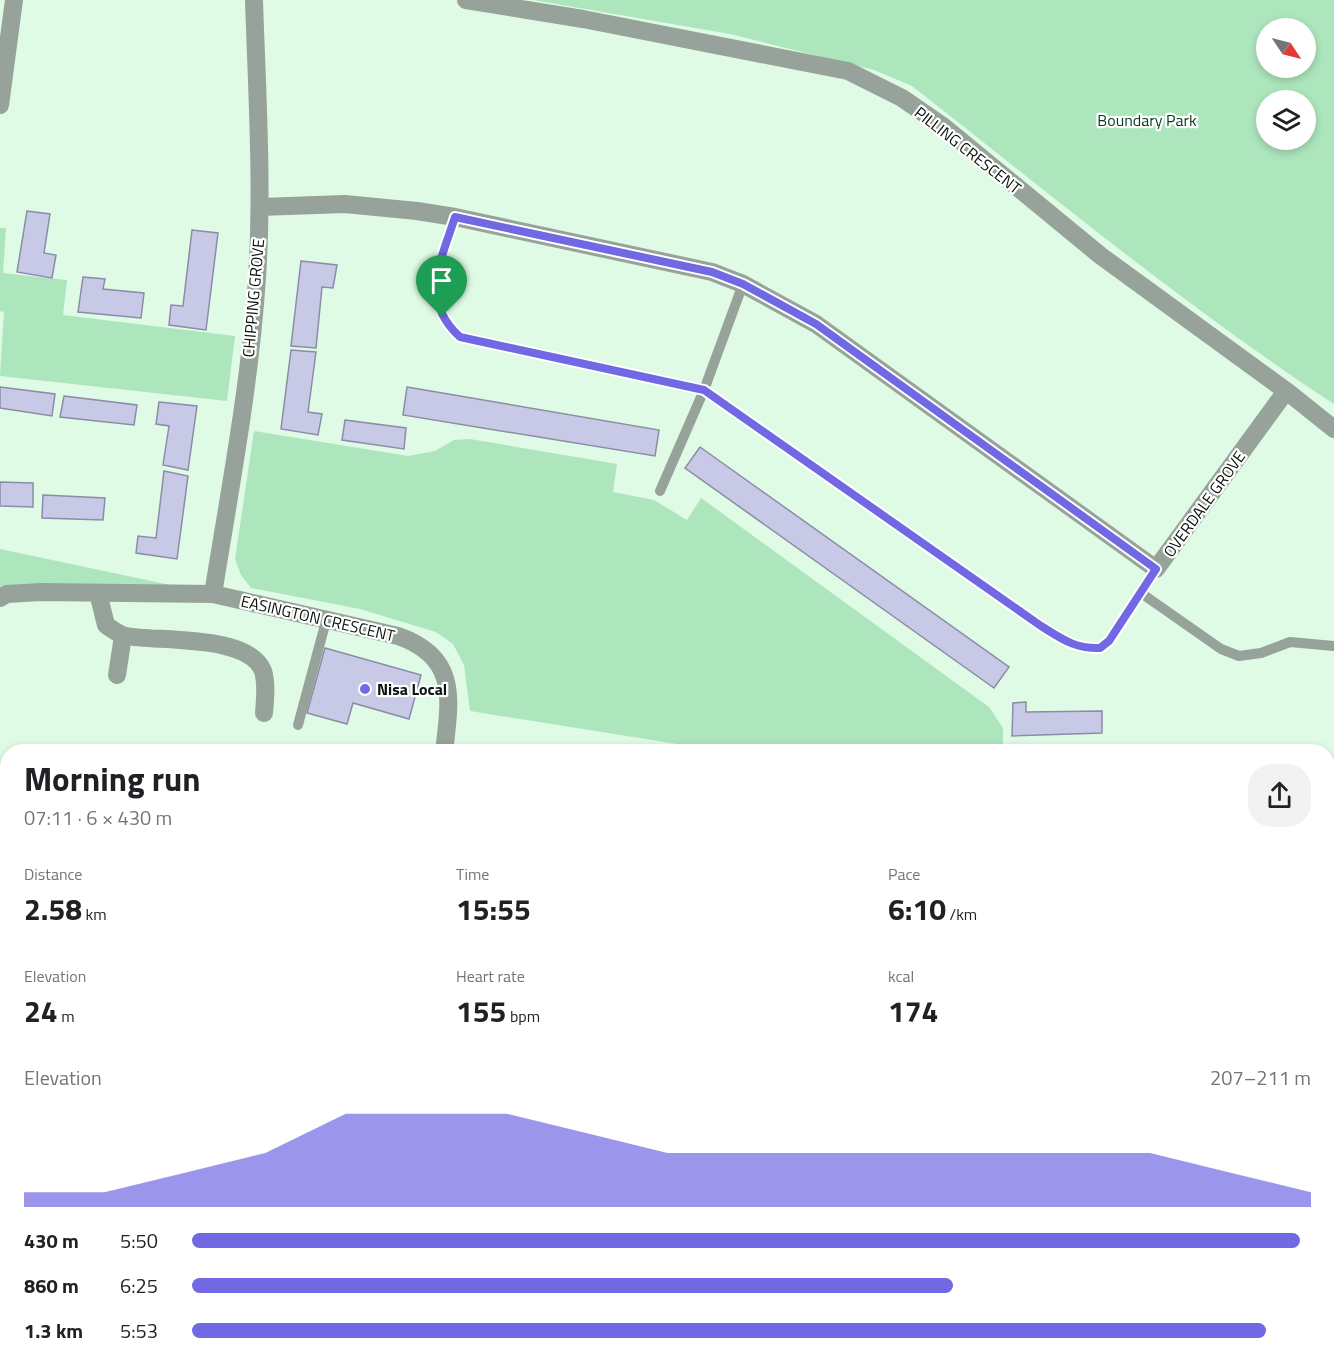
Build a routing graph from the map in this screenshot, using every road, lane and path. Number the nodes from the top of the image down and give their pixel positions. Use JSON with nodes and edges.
{"nodes":[{"id":1,"x":14,"y":0,"type":"edge"},
{"id":2,"x":254,"y":0,"type":"edge"},
{"id":3,"x":466,"y":0,"type":"edge"},
{"id":4,"x":0,"y":105,"type":"edge"},
{"id":5,"x":260,"y":207,"type":"junction"},
{"id":6,"x":455,"y":217,"type":"junction"},
{"id":7,"x":743,"y":284,"type":"junction"},
{"id":8,"x":704,"y":390,"type":"junction"},
{"id":9,"x":1286,"y":391,"type":"junction"},
{"id":10,"x":1334,"y":429,"type":"edge"},
{"id":11,"x":660,"y":491,"type":"dead end"},
{"id":12,"x":1156,"y":569,"type":"junction"},
{"id":13,"x":98,"y":593,"type":"junction"},
{"id":14,"x":1141,"y":593,"type":"junction"},
{"id":15,"x":213,"y":594,"type":"junction"},
{"id":16,"x":0,"y":598,"type":"edge"},
{"id":17,"x":326,"y":621,"type":"junction"},
{"id":18,"x":123,"y":636,"type":"junction"},
{"id":19,"x":1334,"y":646,"type":"edge"},
{"id":20,"x":117,"y":675,"type":"dead end"},
{"id":21,"x":264,"y":713,"type":"dead end"},
{"id":22,"x":298,"y":725,"type":"dead end"},
{"id":23,"x":445,"y":744,"type":"edge"}],
"edges":[{"from":1,"to":4,"type":"street"},
{"from":2,"to":5,"type":"street","name":"CHIPPING GROVE"},
{"from":3,"to":9,"type":"street","name":"PILLING CRESCENT"},
{"from":5,"to":6,"type":"street","name":"OVERDALE GROVE"},
{"from":5,"to":15,"type":"street","name":"CHIPPING GROVE"},
{"from":6,"to":7,"type":"street","name":"OVERDALE GROVE"},
{"from":6,"to":8,"type":"lane"},
{"from":7,"to":8,"type":"lane"},
{"from":7,"to":12,"type":"street","name":"OVERDALE GROVE"},
{"from":8,"to":11,"type":"lane"},
{"from":8,"to":14,"type":"lane"},
{"from":9,"to":10,"type":"street","name":"PILLING CRESCENT"},
{"from":9,"to":12,"type":"street","name":"OVERDALE GROVE"},
{"from":12,"to":14,"type":"lane"},
{"from":13,"to":15,"type":"street","name":"EASINGTON CRESCENT"},
{"from":13,"to":16,"type":"street","name":"EASINGTON CRESCENT"},
{"from":13,"to":18,"type":"street"},
{"from":14,"to":19,"type":"lane"},
{"from":15,"to":17,"type":"street","name":"EASINGTON CRESCENT"},
{"from":17,"to":22,"type":"lane"},
{"from":17,"to":23,"type":"street","name":"EASINGTON CRESCENT"},
{"from":18,"to":20,"type":"street"},
{"from":18,"to":21,"type":"street"}]}
